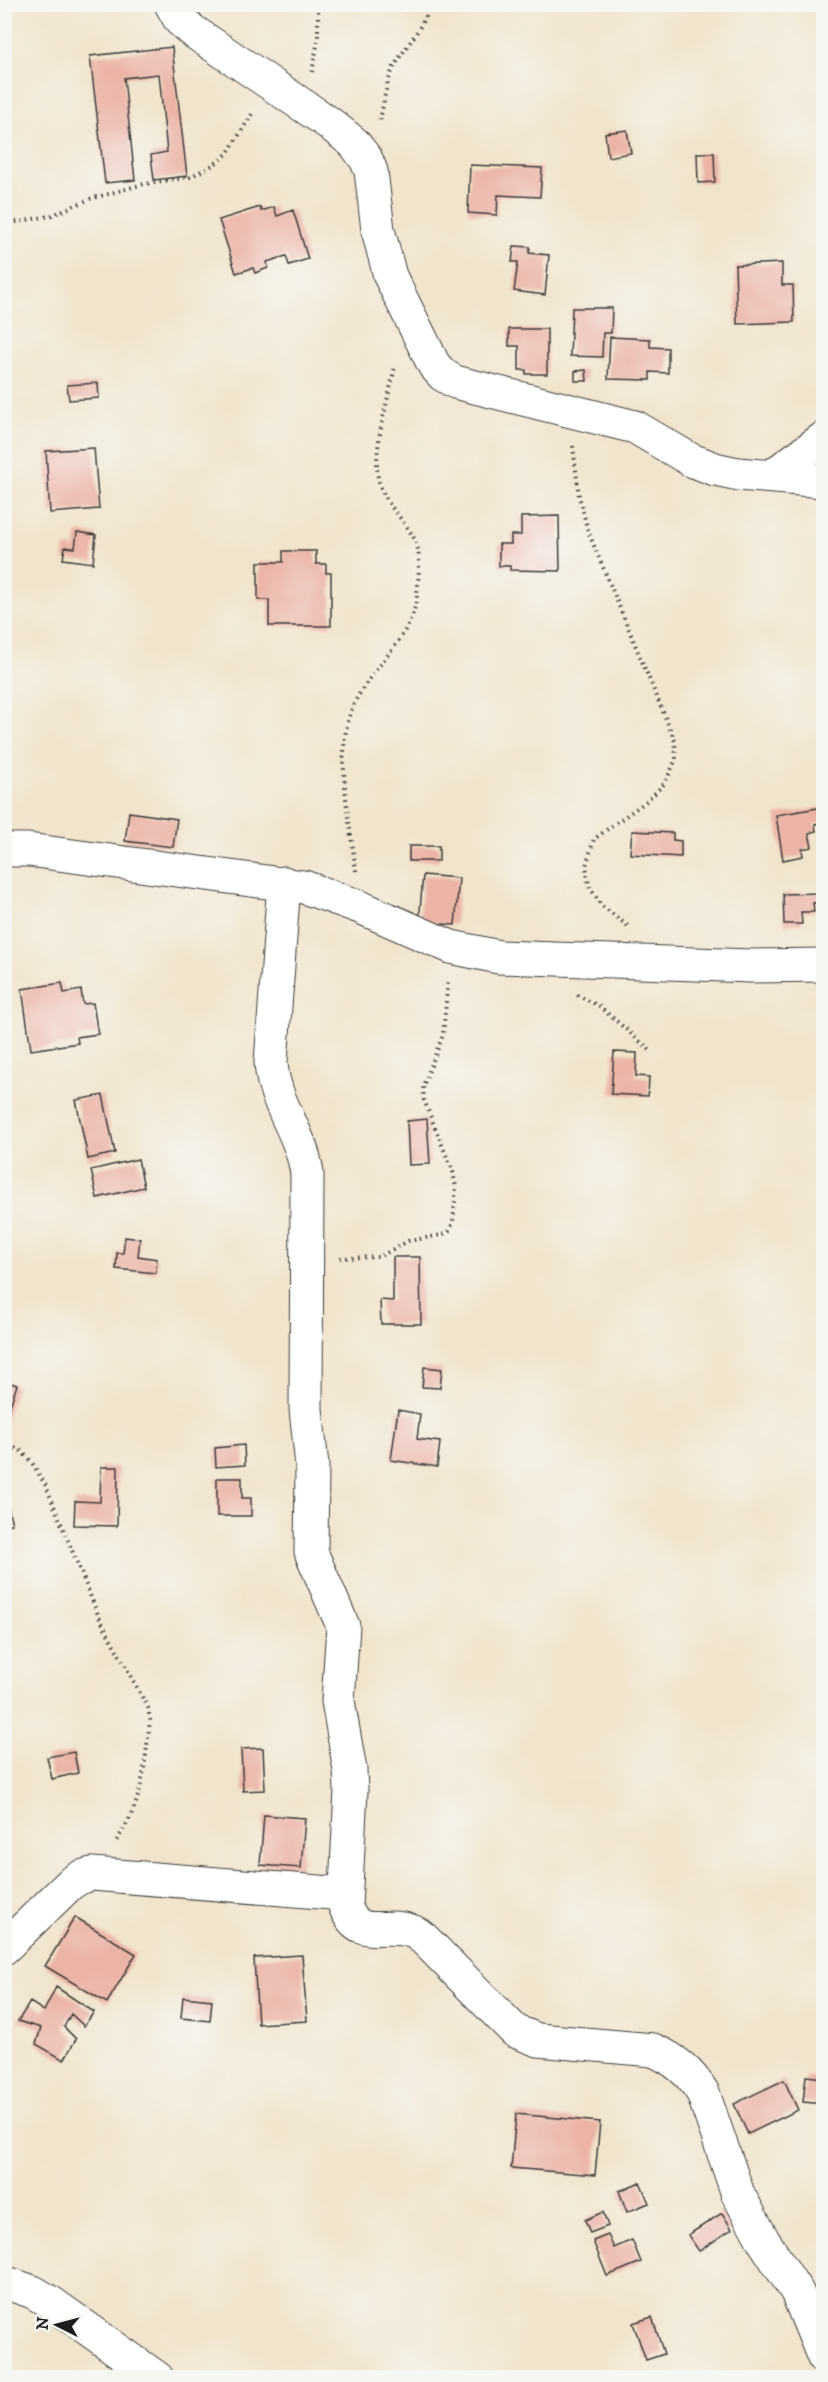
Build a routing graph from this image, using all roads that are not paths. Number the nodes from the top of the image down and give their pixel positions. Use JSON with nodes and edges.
{"nodes":[{"id":1,"x":171,"y":4,"type":"edge"},
{"id":2,"x":824,"y":438,"type":"edge"},
{"id":3,"x":772,"y":476,"type":"junction"},
{"id":4,"x":824,"y":481,"type":"edge"},
{"id":5,"x":4,"y":850,"type":"edge"},
{"id":6,"x":284,"y":883,"type":"junction"},
{"id":7,"x":824,"y":965,"type":"edge"},
{"id":8,"x":344,"y":1894,"type":"junction"},
{"id":9,"x":4,"y":1948,"type":"edge"},
{"id":10,"x":4,"y":2282,"type":"edge"},
{"id":11,"x":824,"y":2358,"type":"edge"},
{"id":12,"x":157,"y":2378,"type":"edge"}],
"edges":[{"from":1,"to":3,"type":"street"},
{"from":2,"to":3,"type":"street"},
{"from":3,"to":4,"type":"street"},
{"from":5,"to":6,"type":"street"},
{"from":6,"to":7,"type":"street"},
{"from":6,"to":8,"type":"street"},
{"from":8,"to":9,"type":"street"},
{"from":8,"to":11,"type":"street"},
{"from":10,"to":12,"type":"street"}]}
